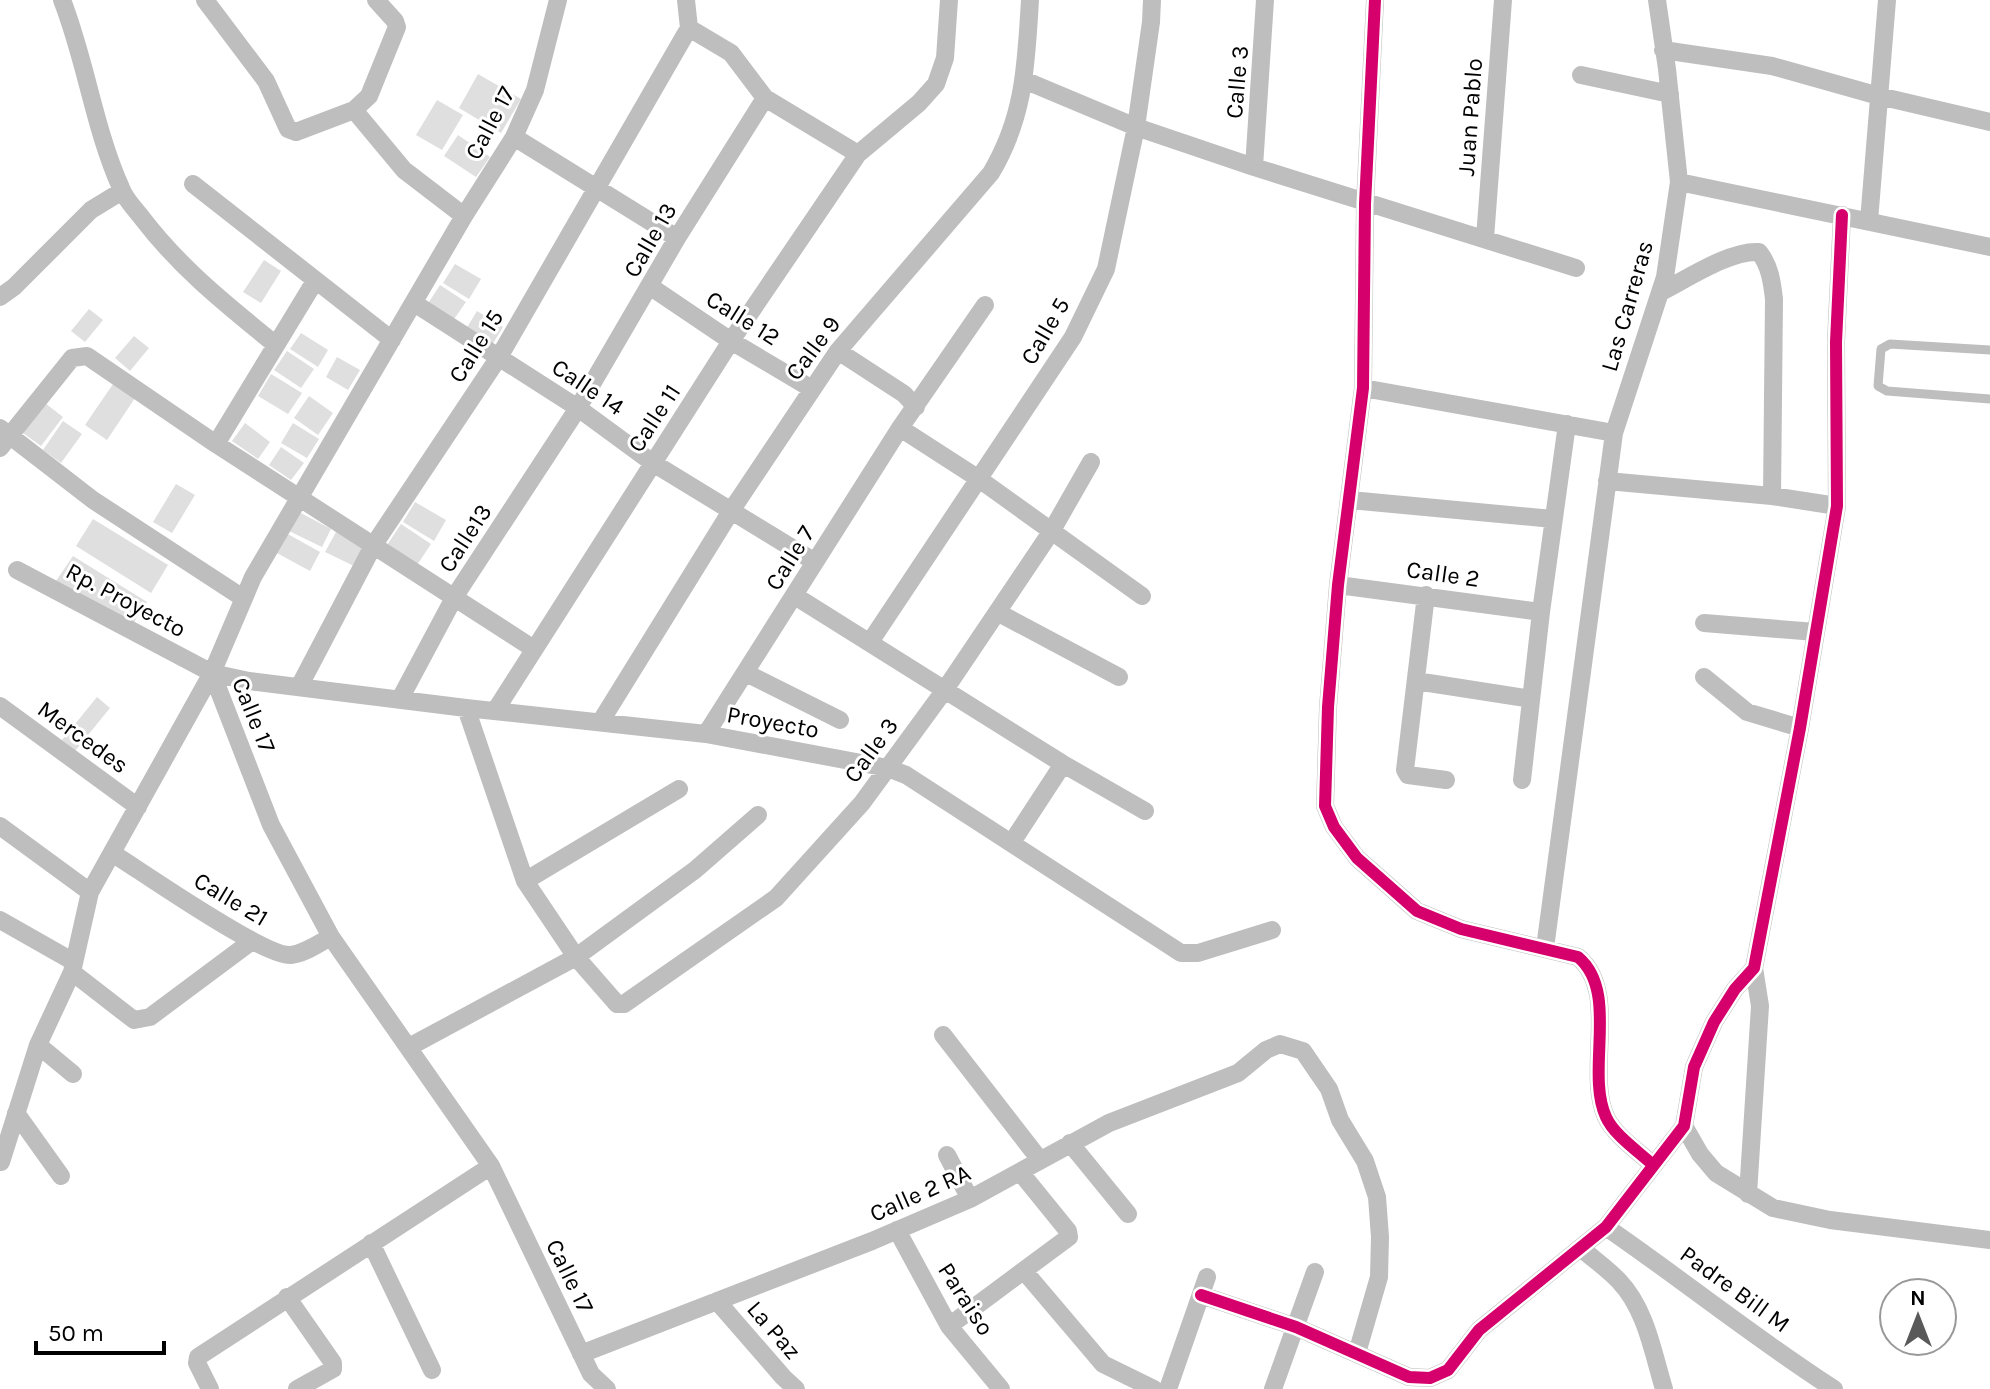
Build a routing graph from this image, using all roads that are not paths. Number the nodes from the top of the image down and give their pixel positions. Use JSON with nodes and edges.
{"nodes":[{"id":1,"x":62,"y":0,"type":"edge"},
{"id":2,"x":205,"y":0,"type":"edge"},
{"id":3,"x":376,"y":0,"type":"edge"},
{"id":4,"x":558,"y":0,"type":"edge"},
{"id":5,"x":686,"y":0,"type":"edge"},
{"id":6,"x":949,"y":0,"type":"edge"},
{"id":7,"x":1030,"y":0,"type":"edge"},
{"id":8,"x":1152,"y":0,"type":"edge"},
{"id":9,"x":1265,"y":0,"type":"edge"},
{"id":10,"x":1375,"y":0,"type":"edge"},
{"id":11,"x":1503,"y":0,"type":"edge"},
{"id":12,"x":1657,"y":0,"type":"edge"},
{"id":13,"x":1887,"y":0,"type":"edge"},
{"id":14,"x":689,"y":28,"type":"junction"},
{"id":15,"x":1663,"y":50,"type":"junction"},
{"id":16,"x":1581,"y":75,"type":"dead end"},
{"id":17,"x":1024,"y":80,"type":"junction"},
{"id":18,"x":1670,"y":94,"type":"junction"},
{"id":19,"x":1879,"y":96,"type":"junction"},
{"id":20,"x":765,"y":98,"type":"junction"},
{"id":21,"x":354,"y":110,"type":"junction"},
{"id":22,"x":1990,"y":122,"type":"edge"},
{"id":23,"x":1136,"y":127,"type":"junction"},
{"id":24,"x":514,"y":137,"type":"junction"},
{"id":25,"x":858,"y":154,"type":"junction"},
{"id":26,"x":1254,"y":167,"type":"junction"},
{"id":27,"x":1679,"y":182,"type":"junction"},
{"id":28,"x":193,"y":184,"type":"dead end"},
{"id":29,"x":597,"y":189,"type":"junction"},
{"id":30,"x":122,"y":191,"type":"junction"},
{"id":31,"x":1365,"y":204,"type":"junction"},
{"id":32,"x":1842,"y":215,"type":"junction"},
{"id":33,"x":464,"y":216,"type":"junction"},
{"id":34,"x":1869,"y":221,"type":"junction"},
{"id":35,"x":677,"y":238,"type":"junction"},
{"id":36,"x":1485,"y":238,"type":"junction"},
{"id":37,"x":1990,"y":247,"type":"edge"},
{"id":38,"x":1576,"y":268,"type":"dead end"},
{"id":39,"x":315,"y":281,"type":"junction"},
{"id":40,"x":0,"y":287,"type":"edge"},
{"id":41,"x":651,"y":287,"type":"junction"},
{"id":42,"x":1661,"y":292,"type":"junction"},
{"id":43,"x":0,"y":296,"type":"edge"},
{"id":44,"x":414,"y":303,"type":"junction"},
{"id":45,"x":985,"y":305,"type":"dead end"},
{"id":46,"x":392,"y":340,"type":"junction"},
{"id":47,"x":731,"y":341,"type":"junction"},
{"id":48,"x":276,"y":345,"type":"junction"},
{"id":49,"x":1990,"y":350,"type":"edge"},
{"id":50,"x":838,"y":351,"type":"junction"},
{"id":51,"x":499,"y":357,"type":"junction"},
{"id":52,"x":1363,"y":388,"type":"junction"},
{"id":53,"x":812,"y":389,"type":"junction"},
{"id":54,"x":1990,"y":399,"type":"edge"},
{"id":55,"x":916,"y":407,"type":"junction"},
{"id":56,"x":578,"y":408,"type":"junction"},
{"id":57,"x":1567,"y":424,"type":"junction"},
{"id":58,"x":900,"y":428,"type":"junction"},
{"id":59,"x":1614,"y":433,"type":"junction"},
{"id":60,"x":3,"y":437,"type":"edge"},
{"id":61,"x":216,"y":444,"type":"junction"},
{"id":62,"x":1091,"y":462,"type":"dead end"},
{"id":63,"x":653,"y":463,"type":"junction"},
{"id":64,"x":979,"y":479,"type":"junction"},
{"id":65,"x":1607,"y":481,"type":"junction"},
{"id":66,"x":1772,"y":496,"type":"junction"},
{"id":67,"x":298,"y":498,"type":"junction"},
{"id":68,"x":1350,"y":500,"type":"junction"},
{"id":69,"x":1837,"y":506,"type":"junction"},
{"id":70,"x":731,"y":511,"type":"junction"},
{"id":71,"x":1553,"y":519,"type":"junction"},
{"id":72,"x":1051,"y":532,"type":"junction"},
{"id":73,"x":373,"y":546,"type":"junction"},
{"id":74,"x":815,"y":562,"type":"junction"},
{"id":75,"x":17,"y":570,"type":"dead end"},
{"id":76,"x":1338,"y":585,"type":"junction"},
{"id":77,"x":1426,"y":595,"type":"junction"},
{"id":78,"x":455,"y":596,"type":"junction"},
{"id":79,"x":795,"y":596,"type":"junction"},
{"id":80,"x":1142,"y":596,"type":"dead end"},
{"id":81,"x":243,"y":598,"type":"junction"},
{"id":82,"x":997,"y":612,"type":"junction"},
{"id":83,"x":1541,"y":612,"type":"junction"},
{"id":84,"x":1704,"y":623,"type":"dead end"},
{"id":85,"x":1816,"y":632,"type":"junction"},
{"id":86,"x":870,"y":642,"type":"junction"},
{"id":87,"x":534,"y":649,"type":"junction"},
{"id":88,"x":212,"y":673,"type":"junction"},
{"id":89,"x":746,"y":673,"type":"junction"},
{"id":90,"x":1119,"y":677,"type":"dead end"},
{"id":91,"x":1704,"y":677,"type":"dead end"},
{"id":92,"x":1416,"y":681,"type":"junction"},
{"id":93,"x":299,"y":687,"type":"junction"},
{"id":94,"x":944,"y":691,"type":"junction"},
{"id":95,"x":400,"y":699,"type":"junction"},
{"id":96,"x":1531,"y":699,"type":"junction"},
{"id":97,"x":0,"y":706,"type":"edge"},
{"id":98,"x":466,"y":708,"type":"junction"},
{"id":99,"x":495,"y":711,"type":"junction"},
{"id":100,"x":840,"y":720,"type":"dead end"},
{"id":101,"x":601,"y":721,"type":"junction"},
{"id":102,"x":1800,"y":728,"type":"junction"},
{"id":103,"x":706,"y":734,"type":"junction"},
{"id":104,"x":1063,"y":764,"type":"junction"},
{"id":105,"x":888,"y":768,"type":"junction"},
{"id":106,"x":1446,"y":780,"type":"dead end"},
{"id":107,"x":1522,"y":780,"type":"dead end"},
{"id":108,"x":679,"y":789,"type":"dead end"},
{"id":109,"x":138,"y":807,"type":"junction"},
{"id":110,"x":1145,"y":811,"type":"dead end"},
{"id":111,"x":758,"y":815,"type":"dead end"},
{"id":112,"x":0,"y":826,"type":"edge"},
{"id":113,"x":1012,"y":842,"type":"junction"},
{"id":114,"x":112,"y":853,"type":"junction"},
{"id":115,"x":525,"y":881,"type":"junction"},
{"id":116,"x":90,"y":892,"type":"junction"},
{"id":117,"x":0,"y":920,"type":"edge"},
{"id":118,"x":1272,"y":930,"type":"dead end"},
{"id":119,"x":331,"y":937,"type":"junction"},
{"id":120,"x":252,"y":941,"type":"junction"},
{"id":121,"x":1545,"y":948,"type":"junction"},
{"id":122,"x":576,"y":957,"type":"junction"},
{"id":123,"x":73,"y":967,"type":"junction"},
{"id":124,"x":1754,"y":968,"type":"junction"},
{"id":125,"x":943,"y":1035,"type":"dead end"},
{"id":126,"x":38,"y":1045,"type":"junction"},
{"id":127,"x":409,"y":1047,"type":"junction"},
{"id":128,"x":73,"y":1074,"type":"dead end"},
{"id":129,"x":16,"y":1113,"type":"junction"},
{"id":130,"x":1684,"y":1126,"type":"junction"},
{"id":131,"x":5,"y":1128,"type":"edge"},
{"id":132,"x":1070,"y":1143,"type":"junction"},
{"id":133,"x":947,"y":1155,"type":"dead end"},
{"id":134,"x":1040,"y":1160,"type":"junction"},
{"id":135,"x":1,"y":1162,"type":"edge"},
{"id":136,"x":1653,"y":1165,"type":"junction"},
{"id":137,"x":491,"y":1166,"type":"junction"},
{"id":138,"x":1020,"y":1172,"type":"junction"},
{"id":139,"x":61,"y":1176,"type":"dead end"},
{"id":140,"x":1748,"y":1194,"type":"junction"},
{"id":141,"x":970,"y":1199,"type":"junction"},
{"id":142,"x":1128,"y":1214,"type":"dead end"},
{"id":143,"x":1606,"y":1227,"type":"junction"},
{"id":144,"x":897,"y":1230,"type":"junction"},
{"id":145,"x":1990,"y":1240,"type":"edge"},
{"id":146,"x":371,"y":1243,"type":"junction"},
{"id":147,"x":1581,"y":1248,"type":"junction"},
{"id":148,"x":1024,"y":1271,"type":"junction"},
{"id":149,"x":1315,"y":1272,"type":"dead end"},
{"id":150,"x":287,"y":1297,"type":"junction"},
{"id":151,"x":717,"y":1301,"type":"junction"},
{"id":152,"x":949,"y":1326,"type":"junction"},
{"id":153,"x":1296,"y":1327,"type":"junction"},
{"id":154,"x":1357,"y":1353,"type":"junction"},
{"id":155,"x":581,"y":1354,"type":"junction"},
{"id":156,"x":432,"y":1370,"type":"dead end"},
{"id":157,"x":586,"y":1382,"type":"edge"},
{"id":158,"x":1407,"y":1383,"type":"edge"},
{"id":159,"x":1829,"y":1388,"type":"edge"},
{"id":160,"x":210,"y":1389,"type":"edge"},
{"id":161,"x":297,"y":1389,"type":"edge"},
{"id":162,"x":607,"y":1389,"type":"edge"},
{"id":163,"x":796,"y":1389,"type":"edge"},
{"id":164,"x":1001,"y":1389,"type":"edge"},
{"id":165,"x":1154,"y":1389,"type":"edge"},
{"id":166,"x":1168,"y":1389,"type":"edge"},
{"id":167,"x":1273,"y":1389,"type":"edge"},
{"id":168,"x":1664,"y":1389,"type":"edge"}],
"edges":[{"from":1,"to":30,"type":"street"},
{"from":2,"to":21,"type":"street"},
{"from":3,"to":21,"type":"street"},
{"from":4,"to":24,"type":"street","name":"Calle 17"},
{"from":5,"to":14,"type":"street"},
{"from":6,"to":25,"type":"street","name":"Calle 11"},
{"from":7,"to":17,"type":"street","name":"Calle 9"},
{"from":8,"to":23,"type":"street","name":"Calle 5"},
{"from":9,"to":26,"type":"street","name":"Calle 3"},
{"from":10,"to":31,"type":"street"},
{"from":11,"to":36,"type":"street","name":"Juan Pablo"},
{"from":12,"to":15,"type":"street","name":"Las Carreras"},
{"from":13,"to":19,"type":"street"},
{"from":14,"to":20,"type":"street"},
{"from":14,"to":29,"type":"street","name":"Calle 15"},
{"from":15,"to":18,"type":"street","name":"Las Carreras"},
{"from":15,"to":19,"type":"street"},
{"from":16,"to":18,"type":"street"},
{"from":17,"to":23,"type":"street"},
{"from":17,"to":50,"type":"street","name":"Calle 9"},
{"from":18,"to":27,"type":"street","name":"Las Carreras"},
{"from":19,"to":22,"type":"street"},
{"from":19,"to":34,"type":"street"},
{"from":20,"to":25,"type":"street"},
{"from":20,"to":35,"type":"street","name":"Calle 13"},
{"from":21,"to":33,"type":"street"},
{"from":23,"to":26,"type":"street"},
{"from":23,"to":64,"type":"street","name":"Calle 5"},
{"from":24,"to":29,"type":"street"},
{"from":24,"to":33,"type":"street","name":"Calle 17"},
{"from":25,"to":47,"type":"street","name":"Calle 11"},
{"from":26,"to":31,"type":"street"},
{"from":27,"to":32,"type":"street"},
{"from":27,"to":42,"type":"street","name":"Las Carreras"},
{"from":28,"to":39,"type":"street"},
{"from":29,"to":35,"type":"street"},
{"from":29,"to":51,"type":"street","name":"Calle 15"},
{"from":30,"to":43,"type":"street"},
{"from":30,"to":48,"type":"street"},
{"from":31,"to":36,"type":"street"},
{"from":31,"to":52,"type":"street"},
{"from":32,"to":34,"type":"street"},
{"from":32,"to":69,"type":"street"},
{"from":33,"to":44,"type":"street","name":"Calle 17"},
{"from":34,"to":37,"type":"street"},
{"from":35,"to":41,"type":"street","name":"Calle 13"},
{"from":36,"to":38,"type":"street"},
{"from":39,"to":46,"type":"street"},
{"from":39,"to":48,"type":"street"},
{"from":40,"to":43,"type":"street"},
{"from":41,"to":47,"type":"street","name":"Calle 12"},
{"from":41,"to":56,"type":"street","name":"Calle 13"},
{"from":42,"to":59,"type":"street","name":"Las Carreras"},
{"from":42,"to":66,"type":"street"},
{"from":44,"to":46,"type":"street","name":"Calle 17"},
{"from":44,"to":51,"type":"street","name":"Calle 14"},
{"from":45,"to":55,"type":"street","name":"Calle 7"},
{"from":46,"to":67,"type":"street","name":"Calle 17"},
{"from":47,"to":53,"type":"street","name":"Calle 12"},
{"from":47,"to":63,"type":"street","name":"Calle 11"},
{"from":48,"to":61,"type":"street"},
{"from":49,"to":54,"type":"lane"},
{"from":50,"to":53,"type":"street","name":"Calle 9"},
{"from":50,"to":55,"type":"street"},
{"from":51,"to":56,"type":"street","name":"Calle 14"},
{"from":51,"to":73,"type":"street","name":"Calle 15"},
{"from":52,"to":57,"type":"street"},
{"from":52,"to":68,"type":"street"},
{"from":53,"to":70,"type":"street","name":"Calle 9"},
{"from":55,"to":58,"type":"street","name":"Calle 7"},
{"from":56,"to":63,"type":"street","name":"Calle 14"},
{"from":56,"to":78,"type":"street","name":"Calle13"},
{"from":57,"to":59,"type":"street"},
{"from":57,"to":71,"type":"street"},
{"from":58,"to":64,"type":"street"},
{"from":58,"to":74,"type":"street","name":"Calle 7"},
{"from":59,"to":65,"type":"street","name":"Las Carreras"},
{"from":60,"to":61,"type":"street"},
{"from":60,"to":81,"type":"street"},
{"from":61,"to":67,"type":"street"},
{"from":62,"to":72,"type":"street","name":"Calle 3"},
{"from":63,"to":70,"type":"street","name":"Calle 14"},
{"from":63,"to":87,"type":"street","name":"Calle 11"},
{"from":64,"to":72,"type":"street"},
{"from":64,"to":86,"type":"street","name":"Calle 5"},
{"from":65,"to":66,"type":"street"},
{"from":65,"to":121,"type":"street","name":"Las Carreras"},
{"from":66,"to":69,"type":"street"},
{"from":67,"to":73,"type":"street"},
{"from":67,"to":81,"type":"street","name":"Calle 17"},
{"from":68,"to":71,"type":"street"},
{"from":68,"to":76,"type":"street"},
{"from":69,"to":85,"type":"street"},
{"from":70,"to":74,"type":"street","name":"Calle 14"},
{"from":70,"to":101,"type":"street","name":"Calle 9"},
{"from":71,"to":83,"type":"street"},
{"from":72,"to":80,"type":"street"},
{"from":72,"to":82,"type":"street","name":"Calle 3"},
{"from":73,"to":78,"type":"street"},
{"from":73,"to":93,"type":"street","name":"Calle 15"},
{"from":74,"to":79,"type":"street","name":"Calle 7"},
{"from":75,"to":88,"type":"street","name":"Rp. Proyecto"},
{"from":76,"to":77,"type":"street","name":"Calle 2"},
{"from":76,"to":121,"type":"street"},
{"from":77,"to":83,"type":"street","name":"Calle 2"},
{"from":77,"to":92,"type":"street"},
{"from":78,"to":87,"type":"street"},
{"from":78,"to":95,"type":"street","name":"Calle13"},
{"from":79,"to":86,"type":"street"},
{"from":79,"to":89,"type":"street","name":"Calle 7"},
{"from":81,"to":88,"type":"street","name":"Calle 17"},
{"from":82,"to":90,"type":"street"},
{"from":82,"to":94,"type":"street","name":"Calle 3"},
{"from":83,"to":96,"type":"street"},
{"from":84,"to":85,"type":"street"},
{"from":85,"to":102,"type":"street"},
{"from":86,"to":94,"type":"street"},
{"from":87,"to":99,"type":"street","name":"Calle 11"},
{"from":88,"to":93,"type":"street","name":"Proyecto"},
{"from":88,"to":109,"type":"street"},
{"from":88,"to":119,"type":"street","name":"Calle 17"},
{"from":89,"to":100,"type":"street"},
{"from":89,"to":103,"type":"street","name":"Calle 7"},
{"from":91,"to":102,"type":"street"},
{"from":92,"to":96,"type":"street"},
{"from":92,"to":106,"type":"street"},
{"from":93,"to":95,"type":"street","name":"Proyecto"},
{"from":94,"to":104,"type":"street"},
{"from":94,"to":105,"type":"street","name":"Calle 3"},
{"from":95,"to":98,"type":"street","name":"Proyecto"},
{"from":96,"to":107,"type":"street"},
{"from":97,"to":109,"type":"street","name":"Mercedes"},
{"from":98,"to":99,"type":"street","name":"Proyecto"},
{"from":98,"to":115,"type":"street"},
{"from":99,"to":101,"type":"street","name":"Proyecto"},
{"from":101,"to":103,"type":"street","name":"Proyecto"},
{"from":102,"to":124,"type":"street"},
{"from":103,"to":105,"type":"street","name":"Proyecto"},
{"from":104,"to":110,"type":"street"},
{"from":104,"to":113,"type":"street"},
{"from":105,"to":113,"type":"street","name":"Proyecto"},
{"from":105,"to":122,"type":"street","name":"Calle 3"},
{"from":108,"to":115,"type":"street"},
{"from":109,"to":114,"type":"street"},
{"from":111,"to":122,"type":"street"},
{"from":112,"to":116,"type":"street"},
{"from":113,"to":118,"type":"street","name":"Proyecto"},
{"from":114,"to":116,"type":"street"},
{"from":114,"to":120,"type":"street","name":"Calle 21"},
{"from":115,"to":122,"type":"street"},
{"from":116,"to":123,"type":"street"},
{"from":117,"to":123,"type":"street"},
{"from":119,"to":120,"type":"street","name":"Calle 21"},
{"from":119,"to":127,"type":"street","name":"Calle 17"},
{"from":120,"to":123,"type":"street"},
{"from":121,"to":136,"type":"street"},
{"from":122,"to":127,"type":"street"},
{"from":123,"to":126,"type":"street"},
{"from":124,"to":130,"type":"street"},
{"from":124,"to":140,"type":"street"},
{"from":125,"to":134,"type":"street"},
{"from":126,"to":128,"type":"street"},
{"from":126,"to":129,"type":"street"},
{"from":127,"to":137,"type":"street","name":"Calle 17"},
{"from":129,"to":131,"type":"street"},
{"from":129,"to":139,"type":"street"},
{"from":130,"to":136,"type":"street"},
{"from":130,"to":140,"type":"street"},
{"from":131,"to":135,"type":"street"},
{"from":132,"to":134,"type":"street","name":"Calle 2 RA"},
{"from":132,"to":142,"type":"street"},
{"from":132,"to":154,"type":"street","name":"Calle 2 RA"},
{"from":133,"to":141,"type":"street"},
{"from":134,"to":138,"type":"street","name":"Calle 2 RA"},
{"from":136,"to":143,"type":"street"},
{"from":137,"to":146,"type":"street"},
{"from":137,"to":155,"type":"street","name":"Calle 17"},
{"from":138,"to":141,"type":"street","name":"Calle 2 RA"},
{"from":138,"to":148,"type":"street"},
{"from":140,"to":145,"type":"street"},
{"from":141,"to":144,"type":"street","name":"Calle 2 RA"},
{"from":143,"to":147,"type":"street"},
{"from":143,"to":159,"type":"street","name":"Padre Bill M"},
{"from":144,"to":151,"type":"street","name":"Calle 2 RA"},
{"from":144,"to":152,"type":"street","name":"Paraiso"},
{"from":146,"to":150,"type":"street"},
{"from":146,"to":156,"type":"street"},
{"from":147,"to":158,"type":"street"},
{"from":147,"to":168,"type":"street"},
{"from":148,"to":152,"type":"street"},
{"from":148,"to":165,"type":"street"},
{"from":149,"to":153,"type":"street"},
{"from":150,"to":160,"type":"street"},
{"from":150,"to":161,"type":"street"},
{"from":151,"to":155,"type":"street","name":"Calle 2 RA"},
{"from":151,"to":163,"type":"street","name":"La Paz"},
{"from":152,"to":164,"type":"street","name":"Paraiso"},
{"from":153,"to":154,"type":"street"},
{"from":153,"to":166,"type":"street"},
{"from":153,"to":167,"type":"street"},
{"from":154,"to":158,"type":"street"},
{"from":155,"to":157,"type":"street","name":"Calle 17"},
{"from":157,"to":162,"type":"street","name":"Calle 17"}]}
